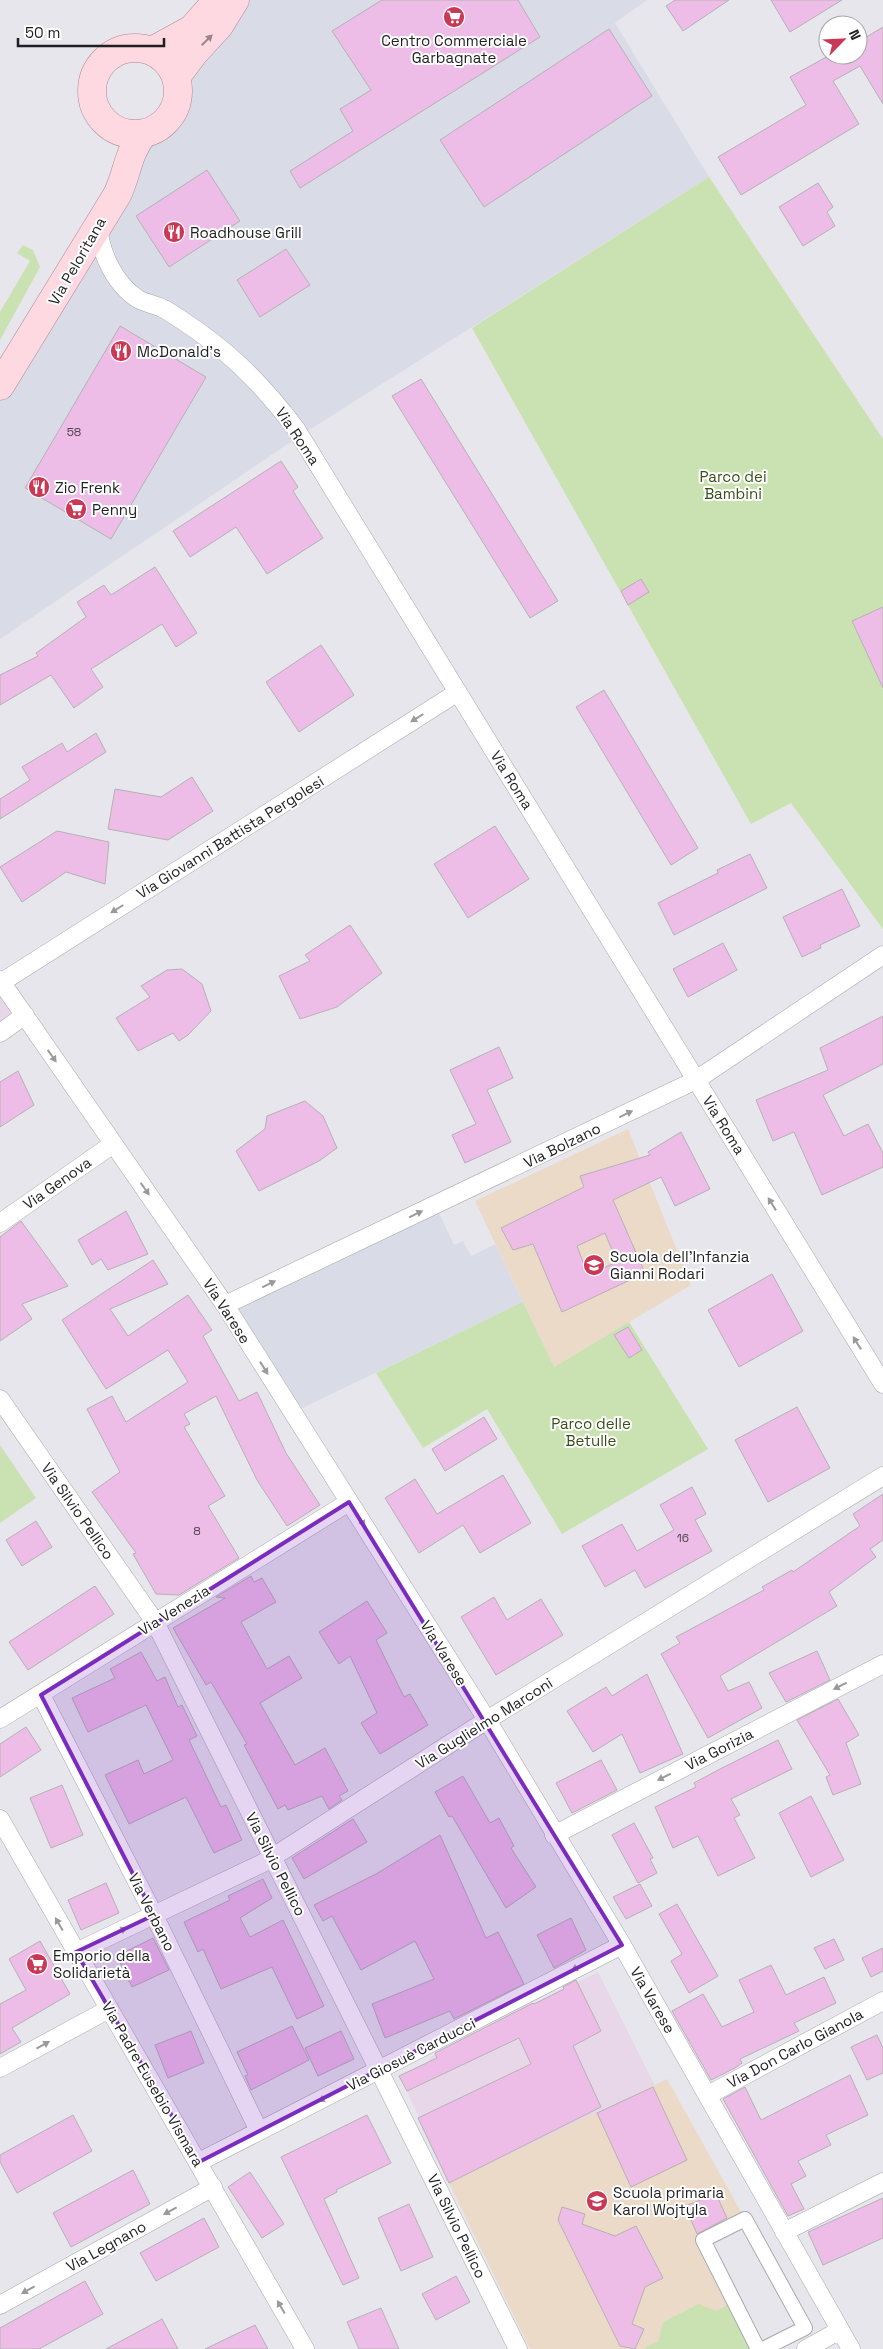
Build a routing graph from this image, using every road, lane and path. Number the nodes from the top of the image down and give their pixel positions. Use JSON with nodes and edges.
{"nodes":[{"id":1,"x":217,"y":0,"type":"edge"},
{"id":2,"x":235,"y":0,"type":"edge"},
{"id":3,"x":152,"y":51,"type":"junction"},
{"id":4,"x":176,"y":77,"type":"junction"},
{"id":5,"x":107,"y":124,"type":"junction"},
{"id":6,"x":144,"y":133,"type":"junction"},
{"id":7,"x":98,"y":223,"type":"junction"},
{"id":8,"x":0,"y":354,"type":"edge"},
{"id":9,"x":0,"y":386,"type":"edge"},
{"id":10,"x":458,"y":692,"type":"junction"},
{"id":11,"x":883,"y":955,"type":"edge"},
{"id":12,"x":1,"y":981,"type":"edge"},
{"id":13,"x":25,"y":1015,"type":"junction"},
{"id":14,"x":0,"y":1033,"type":"edge"},
{"id":15,"x":696,"y":1080,"type":"junction"},
{"id":16,"x":113,"y":1144,"type":"junction"},
{"id":17,"x":0,"y":1223,"type":"edge"},
{"id":18,"x":225,"y":1306,"type":"junction"},
{"id":19,"x":883,"y":1384,"type":"edge"},
{"id":20,"x":0,"y":1399,"type":"edge"},
{"id":21,"x":883,"y":1476,"type":"edge"},
{"id":22,"x":349,"y":1502,"type":"junction"},
{"id":23,"x":155,"y":1622,"type":"junction"},
{"id":24,"x":883,"y":1664,"type":"edge"},
{"id":25,"x":40,"y":1695,"type":"junction"},
{"id":26,"x":0,"y":1718,"type":"edge"},
{"id":27,"x":487,"y":1720,"type":"junction"},
{"id":28,"x":0,"y":1819,"type":"edge"},
{"id":29,"x":554,"y":1834,"type":"junction"},
{"id":30,"x":272,"y":1857,"type":"junction"},
{"id":31,"x":154,"y":1915,"type":"junction"},
{"id":32,"x":622,"y":1945,"type":"junction"},
{"id":33,"x":76,"y":1952,"type":"junction"},
{"id":34,"x":883,"y":2001,"type":"edge"},
{"id":35,"x":109,"y":2009,"type":"junction"},
{"id":36,"x":0,"y":2068,"type":"edge"},
{"id":37,"x":380,"y":2070,"type":"junction"},
{"id":38,"x":708,"y":2095,"type":"junction"},
{"id":39,"x":259,"y":2131,"type":"junction"},
{"id":40,"x":200,"y":2162,"type":"junction"},
{"id":41,"x":883,"y":2182,"type":"edge"},
{"id":42,"x":213,"y":2187,"type":"junction"},
{"id":43,"x":784,"y":2232,"type":"junction"},
{"id":44,"x":0,"y":2305,"type":"edge"},
{"id":45,"x":840,"y":2330,"type":"junction"},
{"id":46,"x":305,"y":2349,"type":"edge"},
{"id":47,"x":518,"y":2349,"type":"edge"},
{"id":48,"x":758,"y":2349,"type":"edge"},
{"id":49,"x":763,"y":2349,"type":"edge"},
{"id":50,"x":806,"y":2349,"type":"edge"},
{"id":51,"x":850,"y":2349,"type":"edge"}],
"edges":[{"from":1,"to":3,"type":"main road"},
{"from":4,"to":2,"type":"main road","one_way":true},
{"from":3,"to":4,"type":"main road"},
{"from":3,"to":5,"type":"main road"},
{"from":4,"to":6,"type":"main road"},
{"from":5,"to":6,"type":"main road"},
{"from":5,"to":8,"type":"main road","name":"Via Peloritana"},
{"from":6,"to":7,"type":"main road","name":"Via Peloritana"},
{"from":7,"to":9,"type":"main road","name":"Via Peloritana"},
{"from":7,"to":10,"type":"street","name":"Via Roma"},
{"from":10,"to":12,"type":"street","name":"Via Giovanni Battista Pergolesi","one_way":true},
{"from":10,"to":15,"type":"street","name":"Via Roma"},
{"from":11,"to":15,"type":"street","name":"Via Bolzano"},
{"from":12,"to":13,"type":"street","name":"Via Varese"},
{"from":13,"to":14,"type":"street"},
{"from":13,"to":16,"type":"street","name":"Via Varese","one_way":true},
{"from":18,"to":15,"type":"street","name":"Via Bolzano","one_way":true},
{"from":19,"to":15,"type":"street","name":"Via Roma","one_way":true},
{"from":16,"to":17,"type":"street","name":"Via Genova"},
{"from":16,"to":18,"type":"street","name":"Via Varese","one_way":true},
{"from":18,"to":22,"type":"street","name":"Via Varese","one_way":true},
{"from":20,"to":23,"type":"street","name":"Via Silvio Pellico"},
{"from":21,"to":27,"type":"street","name":"Via Guglielmo Marconi"},
{"from":22,"to":23,"type":"street","name":"Via Venezia"},
{"from":22,"to":27,"type":"street","name":"Via Varese","one_way":true},
{"from":23,"to":25,"type":"street","name":"Via Venezia"},
{"from":23,"to":30,"type":"street","name":"Via Silvio Pellico"},
{"from":24,"to":29,"type":"street","name":"Via Gorizia","one_way":true},
{"from":25,"to":26,"type":"street","name":"Via Venezia"},
{"from":25,"to":31,"type":"street","name":"Via Verbano"},
{"from":27,"to":29,"type":"street","name":"Via Varese"},
{"from":27,"to":30,"type":"street","name":"Via Guglielmo Marconi"},
{"from":33,"to":28,"type":"street","name":"Via Padre Eusebio Vismara","one_way":true},
{"from":29,"to":32,"type":"street","name":"Via Varese"},
{"from":30,"to":31,"type":"street","name":"Via Guglielmo Marconi"},
{"from":30,"to":37,"type":"street","name":"Via Silvio Pellico"},
{"from":33,"to":31,"type":"street","name":"Via Guglielmo Marconi","one_way":true},
{"from":31,"to":39,"type":"street","name":"Via Verbano"},
{"from":32,"to":37,"type":"street","name":"Via Giosuè Carducci","one_way":true},
{"from":32,"to":38,"type":"street","name":"Via Varese"},
{"from":33,"to":35,"type":"street","name":"Via Padre Eusebio Vismara"},
{"from":34,"to":38,"type":"street","name":"Via Don Carlo Gianola"},
{"from":36,"to":35,"type":"street","one_way":true},
{"from":35,"to":40,"type":"street","name":"Via Padre Eusebio Vismara"},
{"from":37,"to":39,"type":"street","name":"Via Giosuè Carducci","one_way":true},
{"from":37,"to":47,"type":"street","name":"Via Silvio Pellico"},
{"from":38,"to":43,"type":"street","name":"Via Varese"},
{"from":39,"to":40,"type":"street","name":"Via Giosuè Carducci"},
{"from":40,"to":42,"type":"street","name":"Via Padre Eusebio Vismara"},
{"from":41,"to":43,"type":"street"},
{"from":42,"to":44,"type":"street","name":"Via Legnano","one_way":true},
{"from":46,"to":42,"type":"street","name":"Via Padre Eusebio Vismara","one_way":true},
{"from":43,"to":45,"type":"street","name":"Via Varese"},
{"from":45,"to":50,"type":"street"},
{"from":45,"to":51,"type":"street","name":"Via Varese"},
{"from":48,"to":49,"type":"street"}]}
